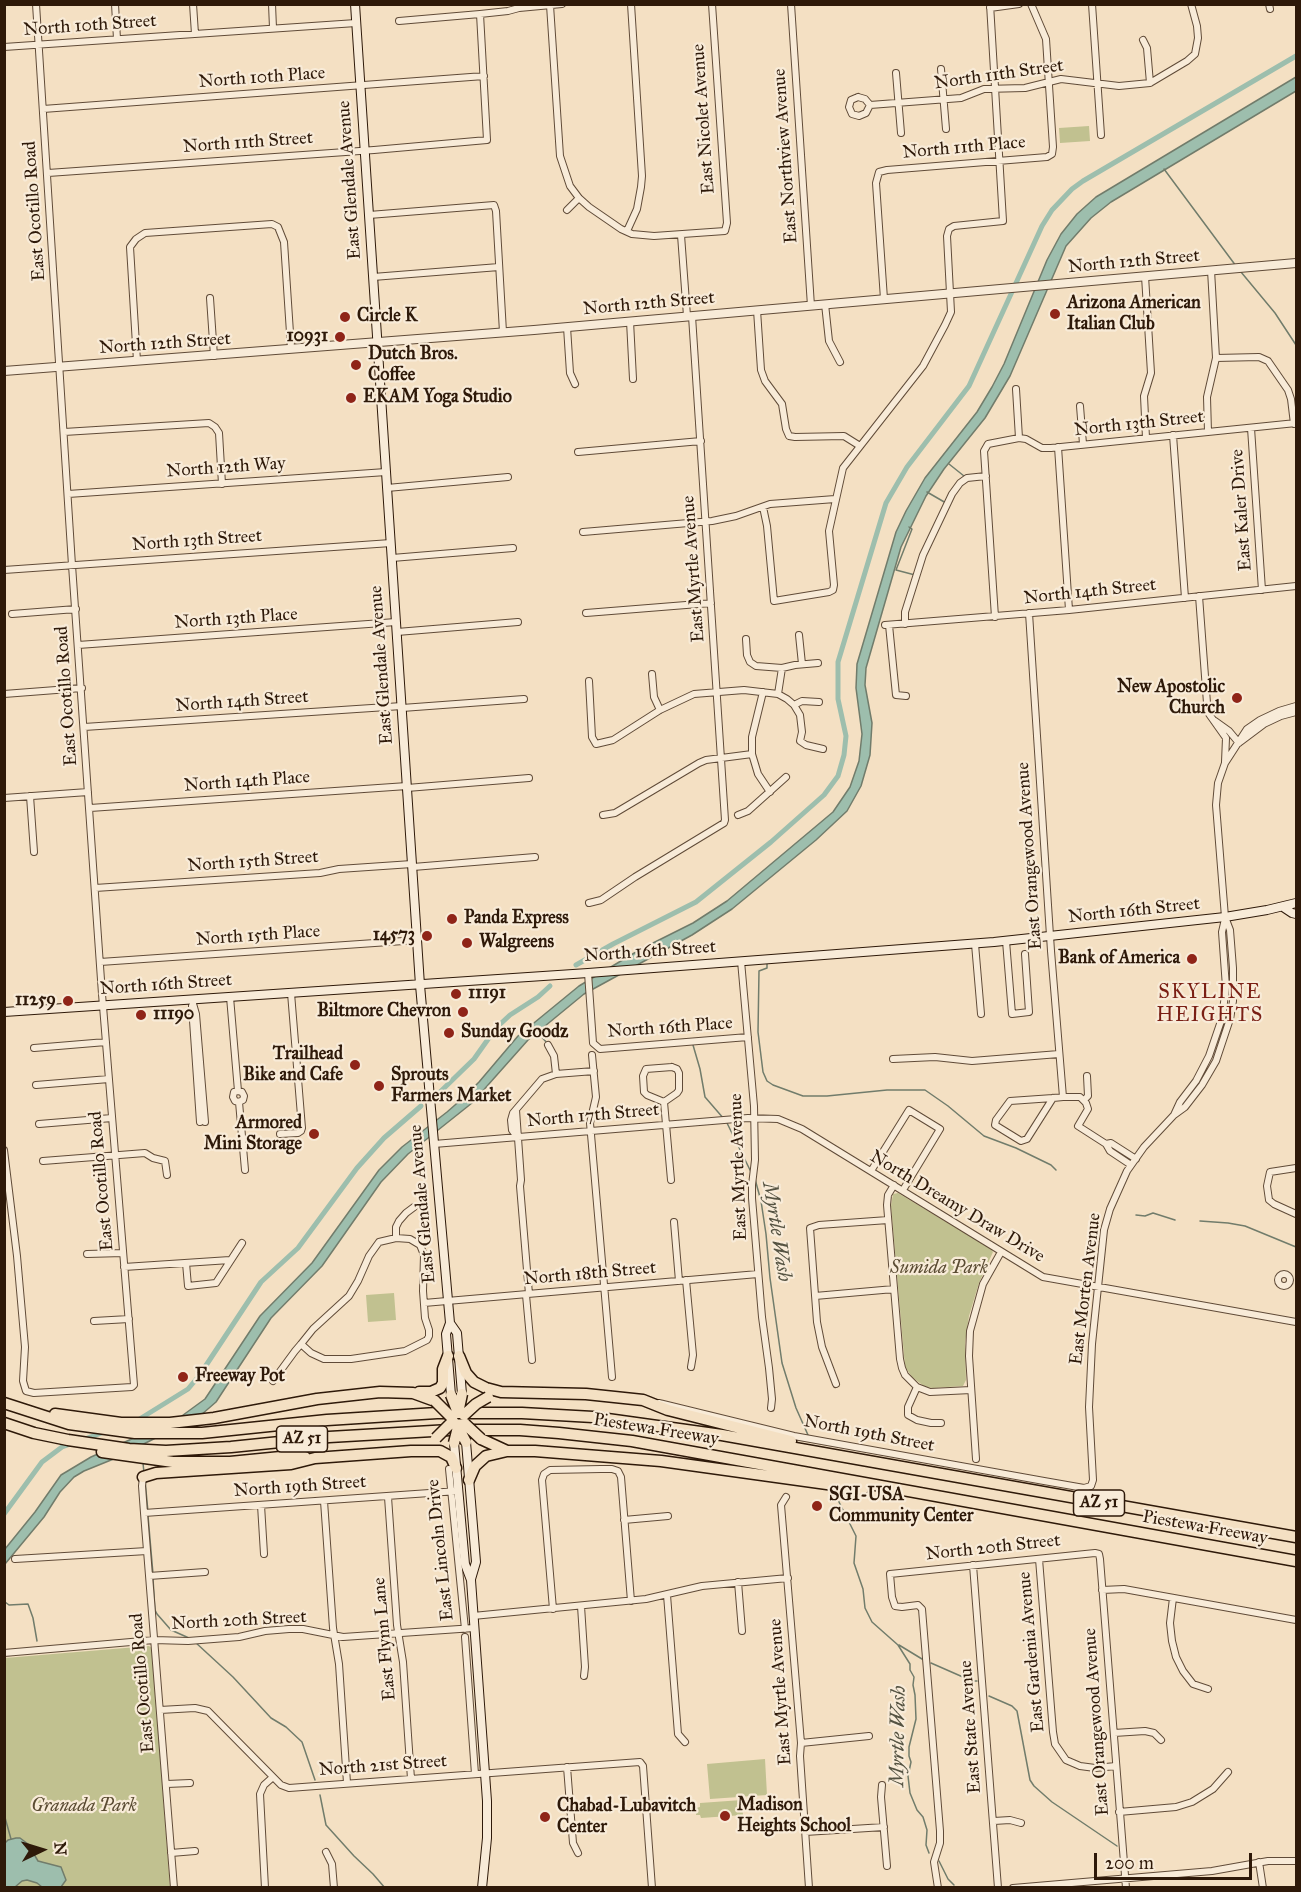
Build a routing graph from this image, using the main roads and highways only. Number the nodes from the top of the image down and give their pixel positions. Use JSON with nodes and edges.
{"nodes":[{"id":1,"x":355,"y":4,"type":"edge"},
{"id":2,"x":1296,"y":903,"type":"edge"},
{"id":3,"x":1283,"y":907,"type":"junction"},
{"id":4,"x":1296,"y":914,"type":"edge"},
{"id":5,"x":420,"y":985,"type":"junction"},
{"id":6,"x":4,"y":1012,"type":"edge"},
{"id":7,"x":453,"y":1356,"type":"junction"},
{"id":8,"x":501,"y":1392,"type":"junction"},
{"id":9,"x":413,"y":1393,"type":"junction"},
{"id":10,"x":456,"y":1394,"type":"joint"},
{"id":11,"x":4,"y":1403,"type":"edge"},
{"id":12,"x":458,"y":1420,"type":"junction"},
{"id":13,"x":73,"y":1421,"type":"junction"},
{"id":14,"x":4,"y":1422,"type":"edge"},
{"id":15,"x":68,"y":1440,"type":"junction"},
{"id":16,"x":466,"y":1442,"type":"joint"},
{"id":17,"x":454,"y":1443,"type":"joint"},
{"id":18,"x":411,"y":1451,"type":"junction"},
{"id":19,"x":507,"y":1451,"type":"junction"},
{"id":20,"x":315,"y":1458,"type":"junction"},
{"id":21,"x":902,"y":1467,"type":"junction"},
{"id":22,"x":453,"y":1468,"type":"junction"},
{"id":23,"x":143,"y":1477,"type":"road end"},
{"id":24,"x":469,"y":1480,"type":"junction"},
{"id":25,"x":904,"y":1489,"type":"junction"},
{"id":26,"x":1296,"y":1537,"type":"edge"},
{"id":27,"x":1296,"y":1561,"type":"edge"},
{"id":28,"x":471,"y":1580,"type":"junction"},
{"id":29,"x":482,"y":1887,"type":"edge"}],
"edges":[{"from":1,"to":5,"type":"main road","name":"East Glendale Avenue"},
{"from":2,"to":3,"type":"main road","name":"North 16th Street"},
{"from":3,"to":4,"type":"main road"},
{"from":3,"to":5,"type":"main road","name":"North 16th Street"},
{"from":5,"to":6,"type":"main road","name":"North 16th Street"},
{"from":5,"to":7,"type":"main road","name":"East Glendale Avenue"},
{"from":7,"to":8,"type":"highway"},
{"from":7,"to":9,"type":"highway"},
{"from":7,"to":10,"type":"main road","name":"East Glendale Avenue"},
{"from":8,"to":12,"type":"highway","bridge":true},
{"from":8,"to":21,"type":"highway"},
{"from":9,"to":12,"type":"highway","bridge":true},
{"from":9,"to":13,"type":"highway"},
{"from":10,"to":12,"type":"highway","bridge":true},
{"from":11,"to":13,"type":"highway","name":"Piestewa Freeway","number":"AZ 51"},
{"from":12,"to":16,"type":"highway","bridge":true},
{"from":12,"to":17,"type":"highway","bridge":true},
{"from":12,"to":18,"type":"highway","bridge":true},
{"from":12,"to":19,"type":"highway","bridge":true},
{"from":13,"to":21,"type":"highway","name":"Piestewa Freeway","number":"AZ 51"},
{"from":14,"to":15,"type":"highway","name":"Piestewa Freeway","number":"AZ 51"},
{"from":15,"to":20,"type":"highway"},
{"from":15,"to":25,"type":"highway","name":"Piestewa Freeway","number":"AZ 51"},
{"from":16,"to":24,"type":"main road"},
{"from":17,"to":22,"type":"main road"},
{"from":18,"to":20,"type":"highway"},
{"from":18,"to":22,"type":"highway"},
{"from":19,"to":24,"type":"highway"},
{"from":19,"to":25,"type":"highway"},
{"from":20,"to":23,"type":"highway"},
{"from":21,"to":26,"type":"highway","name":"Piestewa Freeway","number":"AZ 51"},
{"from":22,"to":28,"type":"main road"},
{"from":24,"to":28,"type":"main road"},
{"from":25,"to":27,"type":"highway","name":"Piestewa Freeway","number":"AZ 51"},
{"from":28,"to":29,"type":"main road"}]}
